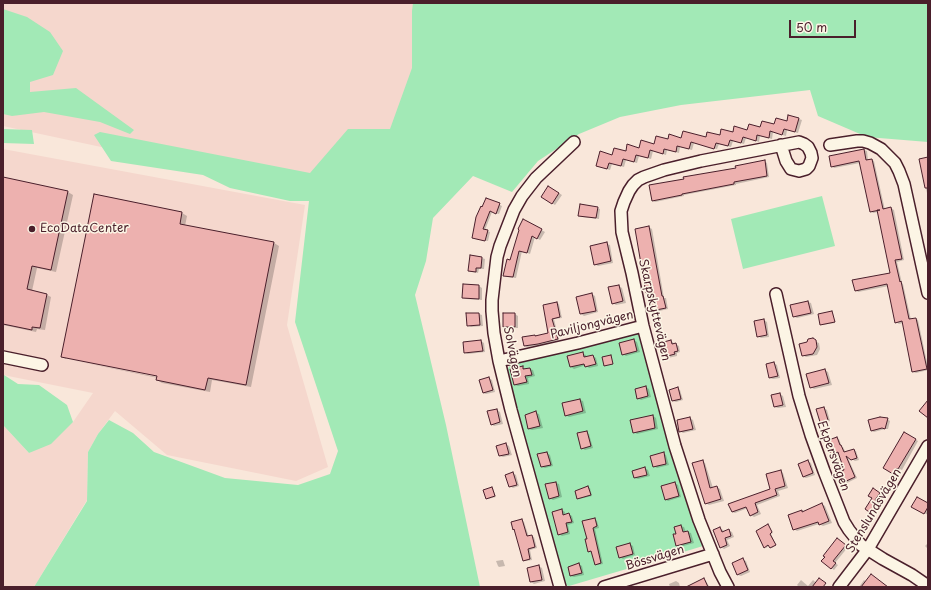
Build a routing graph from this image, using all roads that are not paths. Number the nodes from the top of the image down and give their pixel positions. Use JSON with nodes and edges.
{"nodes":[{"id":1,"x":574,"y":142,"type":"dead end"},
{"id":2,"x":782,"y":145,"type":"dead end"},
{"id":3,"x":830,"y":145,"type":"dead end"},
{"id":4,"x":928,"y":293,"type":"edge"},
{"id":5,"x":776,"y":294,"type":"dead end"},
{"id":6,"x":643,"y":326,"type":"junction"},
{"id":7,"x":3,"y":357,"type":"edge"},
{"id":8,"x":499,"y":362,"type":"junction"},
{"id":9,"x":42,"y":365,"type":"dead end"},
{"id":10,"x":928,"y":446,"type":"edge"},
{"id":11,"x":868,"y":549,"type":"junction"},
{"id":12,"x":712,"y":554,"type":"junction"},
{"id":13,"x":928,"y":586,"type":"edge"},
{"id":14,"x":560,"y":587,"type":"edge"},
{"id":15,"x":604,"y":587,"type":"edge"},
{"id":16,"x":728,"y":587,"type":"edge"},
{"id":17,"x":839,"y":587,"type":"edge"}],
"edges":[{"from":1,"to":8,"type":"street","name":"Solvägen"},
{"from":2,"to":6,"type":"street","name":"Skarpskyttevägen"},
{"from":3,"to":4,"type":"street"},
{"from":5,"to":11,"type":"street","name":"Ekpersvägen"},
{"from":6,"to":8,"type":"street","name":"Paviljongvägen"},
{"from":6,"to":12,"type":"street","name":"Skarpskyttevägen"},
{"from":7,"to":9,"type":"street"},
{"from":8,"to":14,"type":"street","name":"Solvägen"},
{"from":10,"to":11,"type":"street","name":"Stenslundsvägen"},
{"from":11,"to":13,"type":"street","name":"Ekpersvägen"},
{"from":11,"to":17,"type":"street","name":"Stenslundsvägen"},
{"from":12,"to":15,"type":"street","name":"Bössvägen"},
{"from":12,"to":16,"type":"street","name":"Skarpskyttevägen"}]}
